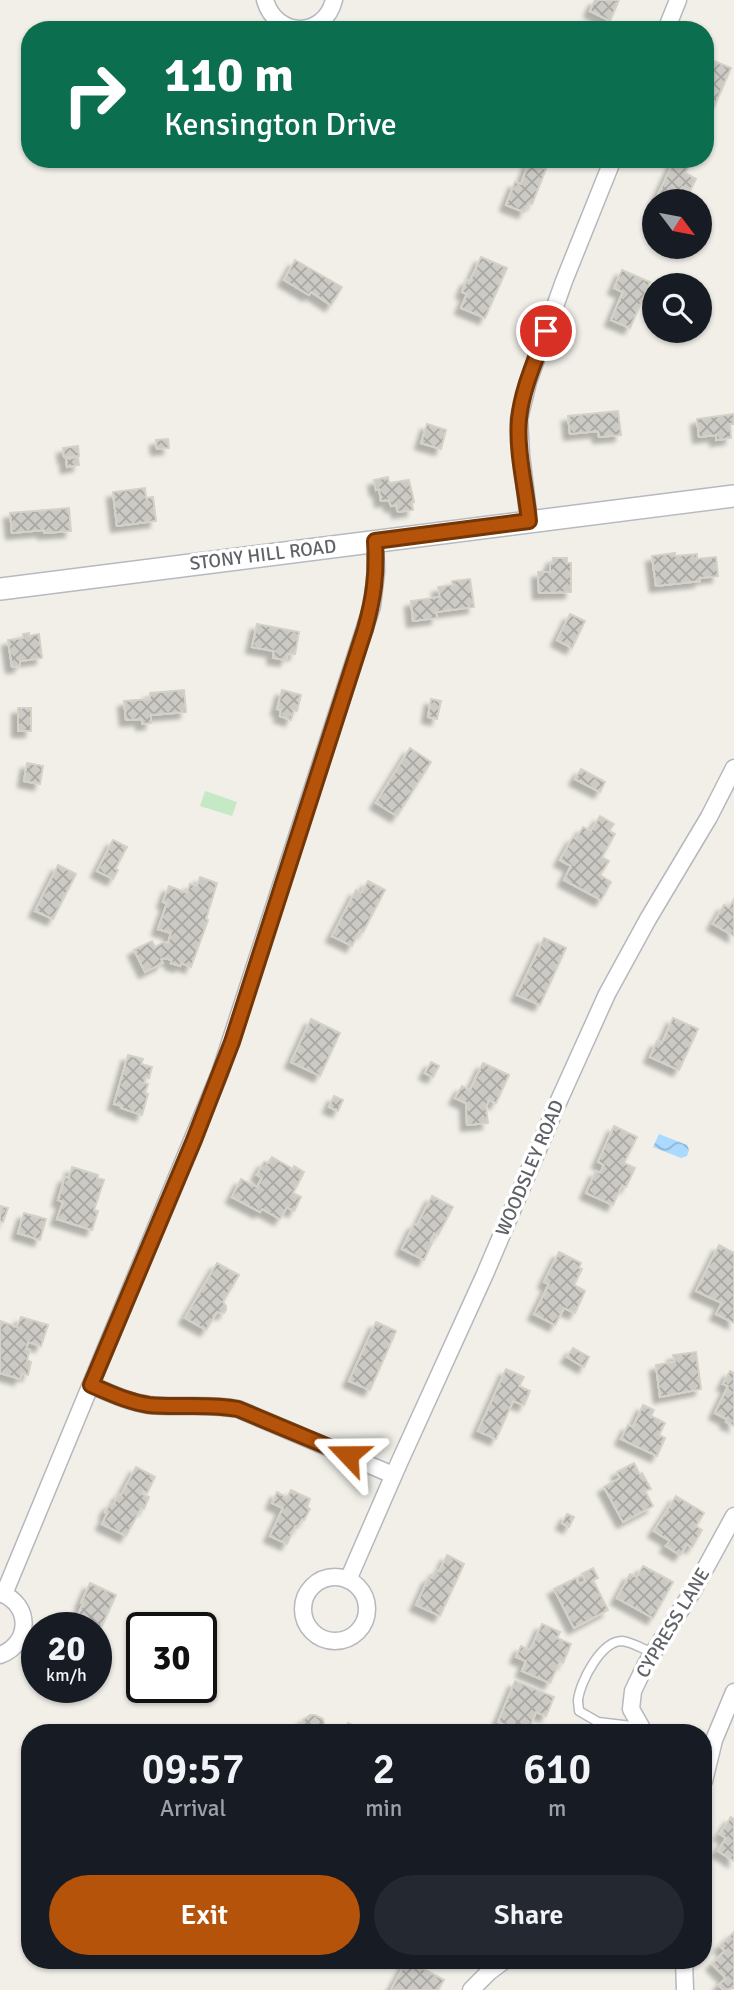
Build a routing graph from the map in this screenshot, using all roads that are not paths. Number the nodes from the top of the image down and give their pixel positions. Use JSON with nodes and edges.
{"nodes":[{"id":1,"x":265,"y":0,"type":"edge"},
{"id":2,"x":334,"y":0,"type":"edge"},
{"id":3,"x":678,"y":0,"type":"edge"},
{"id":4,"x":278,"y":21,"type":"edge"},
{"id":5,"x":321,"y":21,"type":"edge"},
{"id":6,"x":670,"y":21,"type":"edge"},
{"id":7,"x":609,"y":168,"type":"edge"},
{"id":8,"x":734,"y":496,"type":"edge"},
{"id":9,"x":529,"y":521,"type":"junction"},
{"id":10,"x":375,"y":541,"type":"junction"},
{"id":11,"x":0,"y":589,"type":"edge"},
{"id":12,"x":734,"y":768,"type":"edge"},
{"id":13,"x":91,"y":1385,"type":"junction"},
{"id":14,"x":393,"y":1475,"type":"junction"},
{"id":15,"x":734,"y":1516,"type":"edge"},
{"id":16,"x":348,"y":1580,"type":"junction"},
{"id":17,"x":2,"y":1593,"type":"edge"},
{"id":18,"x":653,"y":1653,"type":"junction"},
{"id":19,"x":0,"y":1655,"type":"edge"},
{"id":20,"x":732,"y":1700,"type":"edge"},
{"id":21,"x":609,"y":1724,"type":"edge"},
{"id":22,"x":639,"y":1724,"type":"edge"},
{"id":23,"x":712,"y":1748,"type":"edge"},
{"id":24,"x":493,"y":1969,"type":"edge"},
{"id":25,"x":684,"y":1969,"type":"edge"},
{"id":26,"x":471,"y":1990,"type":"edge"},
{"id":27,"x":685,"y":1990,"type":"edge"}],
"edges":[{"from":1,"to":4,"type":"street"},
{"from":2,"to":5,"type":"street"},
{"from":3,"to":6,"type":"street"},
{"from":7,"to":9,"type":"street"},
{"from":8,"to":9,"type":"main road","name":"STONY HILL ROAD"},
{"from":9,"to":10,"type":"main road","name":"STONY HILL ROAD"},
{"from":10,"to":11,"type":"main road","name":"STONY HILL ROAD"},
{"from":10,"to":13,"type":"street"},
{"from":12,"to":14,"type":"street","name":"WOODSLEY ROAD"},
{"from":13,"to":14,"type":"street"},
{"from":13,"to":17,"type":"street"},
{"from":14,"to":16,"type":"street","name":"WOODSLEY ROAD"},
{"from":15,"to":18,"type":"street","name":"CYPRESS LANE"},
{"from":16,"to":16,"type":"street"},
{"from":17,"to":19,"type":"street"},
{"from":18,"to":21,"type":"lane"},
{"from":18,"to":22,"type":"street","name":"CYPRESS LANE"},
{"from":20,"to":23,"type":"street"},
{"from":24,"to":26,"type":"street"},
{"from":25,"to":27,"type":"street"}]}
